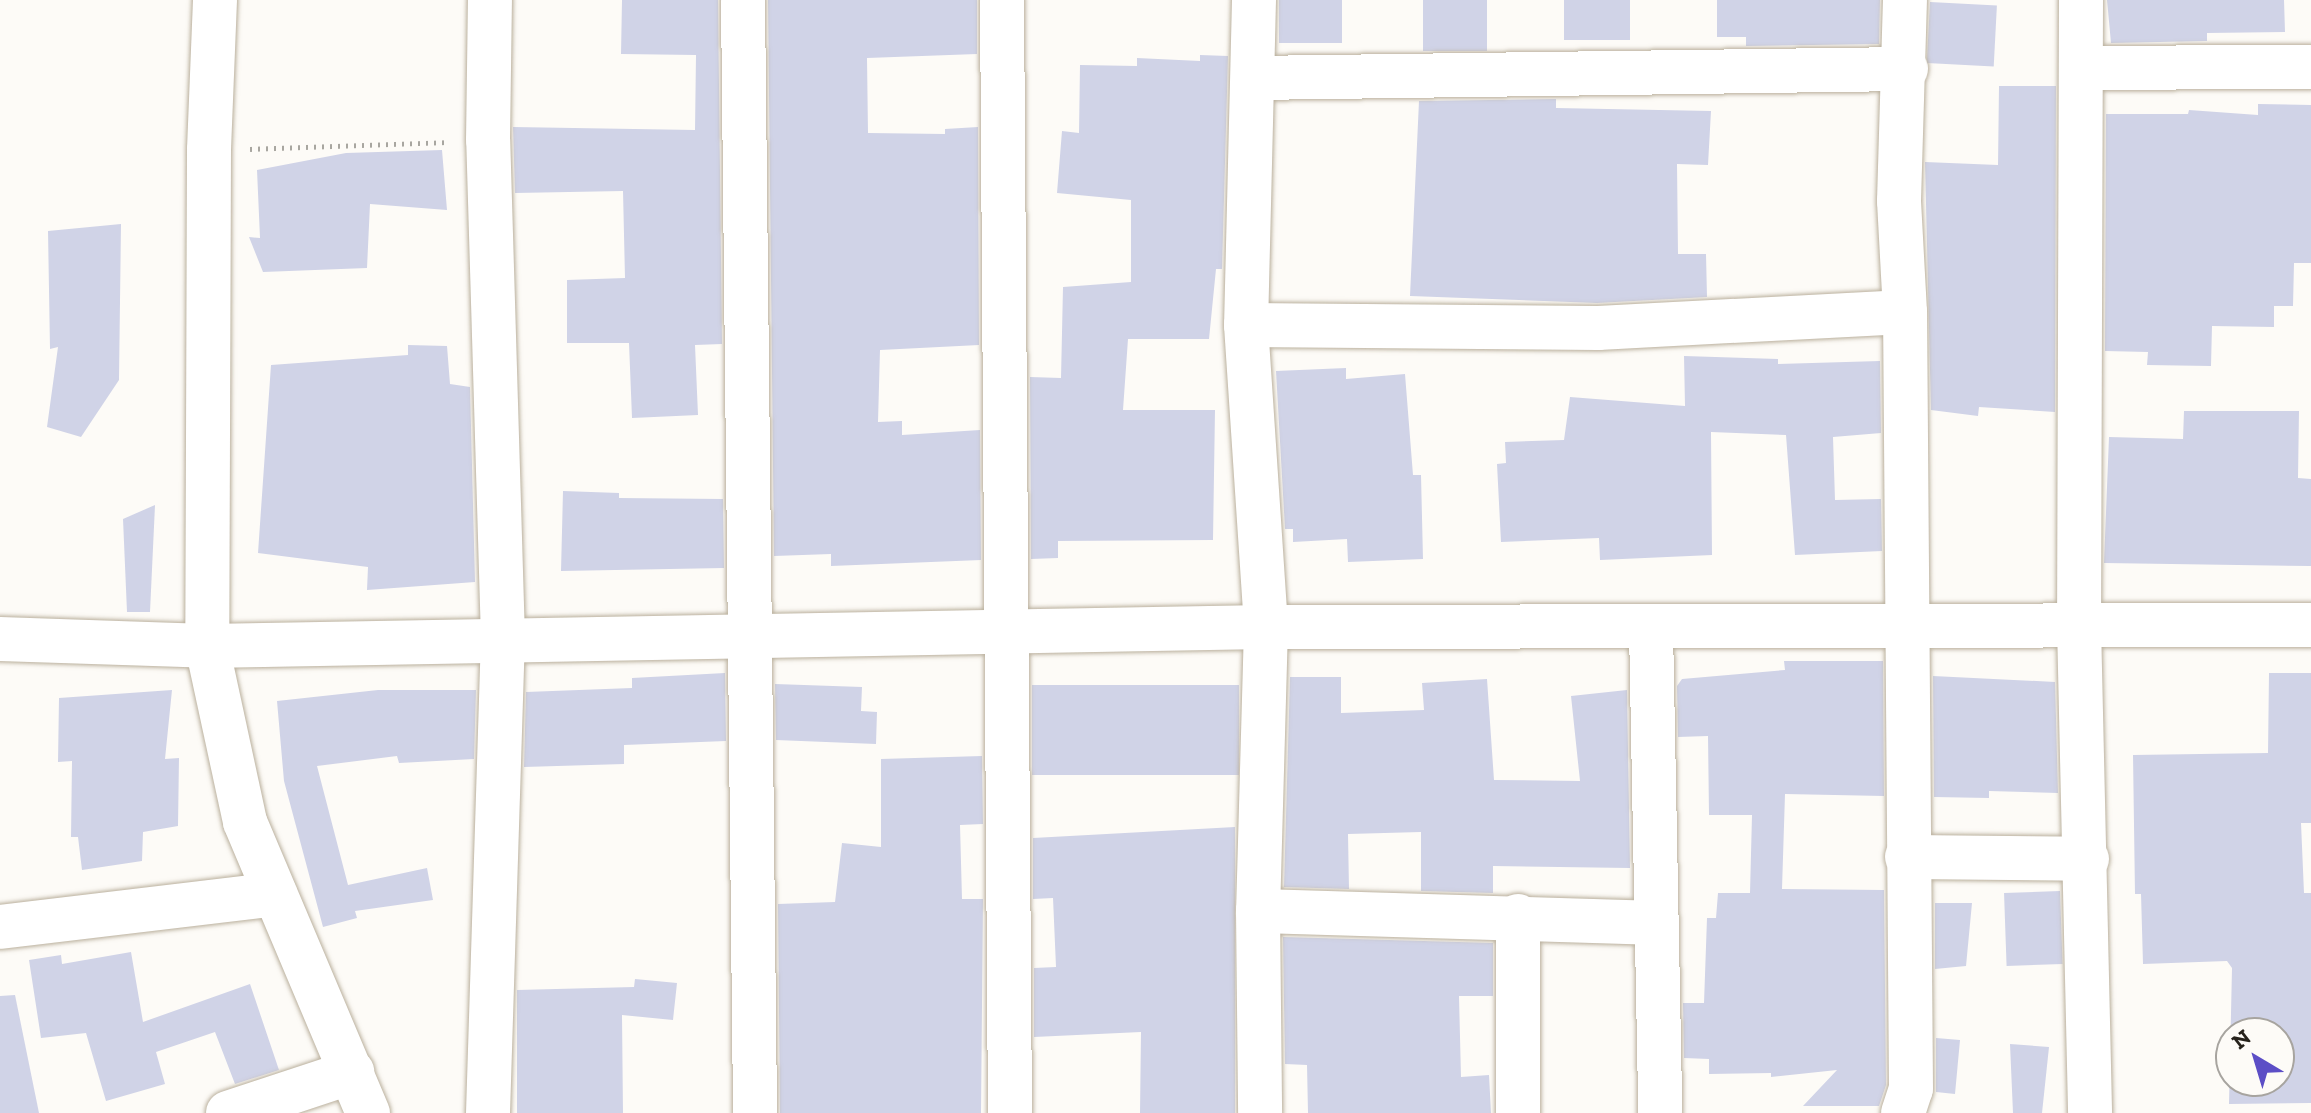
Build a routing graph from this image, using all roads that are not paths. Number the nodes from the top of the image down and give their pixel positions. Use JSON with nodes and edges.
{"nodes":[{"id":1,"x":215,"y":0,"type":"edge"},
{"id":2,"x":490,"y":0,"type":"edge"},
{"id":3,"x":743,"y":0,"type":"edge"},
{"id":4,"x":1002,"y":0,"type":"edge"},
{"id":5,"x":1254,"y":0,"type":"edge"},
{"id":6,"x":1905,"y":0,"type":"edge"},
{"id":7,"x":2081,"y":0,"type":"edge"},
{"id":8,"x":2311,"y":67,"type":"edge"},
{"id":9,"x":2082,"y":68,"type":"junction"},
{"id":10,"x":1906,"y":69,"type":"junction"},
{"id":11,"x":1253,"y":78,"type":"junction"},
{"id":12,"x":1905,"y":312,"type":"junction"},
{"id":13,"x":1246,"y":325,"type":"junction"},
{"id":14,"x":2079,"y":625,"type":"junction"},
{"id":15,"x":2311,"y":625,"type":"edge"},
{"id":16,"x":1266,"y":627,"type":"junction"},
{"id":17,"x":1651,"y":628,"type":"junction"},
{"id":18,"x":1909,"y":629,"type":"junction"},
{"id":19,"x":1008,"y":633,"type":"junction"},
{"id":20,"x":0,"y":639,"type":"edge"},
{"id":21,"x":503,"y":639,"type":"junction"},
{"id":22,"x":752,"y":640,"type":"junction"},
{"id":23,"x":207,"y":646,"type":"junction"},
{"id":24,"x":1907,"y":857,"type":"junction"},
{"id":25,"x":2087,"y":859,"type":"junction"},
{"id":26,"x":275,"y":894,"type":"junction"},
{"id":27,"x":1258,"y":911,"type":"junction"},
{"id":28,"x":1518,"y":916,"type":"junction"},
{"id":29,"x":1654,"y":923,"type":"junction"},
{"id":30,"x":0,"y":927,"type":"edge"},
{"id":31,"x":352,"y":1072,"type":"junction"},
{"id":32,"x":228,"y":1113,"type":"edge"},
{"id":33,"x":368,"y":1113,"type":"edge"},
{"id":34,"x":488,"y":1113,"type":"edge"},
{"id":35,"x":755,"y":1113,"type":"edge"},
{"id":36,"x":1010,"y":1113,"type":"edge"},
{"id":37,"x":1260,"y":1113,"type":"edge"},
{"id":38,"x":1518,"y":1113,"type":"edge"},
{"id":39,"x":1660,"y":1113,"type":"edge"},
{"id":40,"x":1903,"y":1113,"type":"edge"},
{"id":41,"x":2090,"y":1113,"type":"edge"}],
"edges":[{"from":1,"to":23,"type":"street"},
{"from":2,"to":21,"type":"street"},
{"from":3,"to":22,"type":"street"},
{"from":4,"to":19,"type":"street"},
{"from":5,"to":11,"type":"street"},
{"from":6,"to":10,"type":"street"},
{"from":7,"to":9,"type":"street"},
{"from":8,"to":9,"type":"street"},
{"from":9,"to":14,"type":"street"},
{"from":10,"to":11,"type":"street"},
{"from":10,"to":12,"type":"street"},
{"from":11,"to":13,"type":"street"},
{"from":12,"to":13,"type":"street"},
{"from":12,"to":18,"type":"street"},
{"from":13,"to":16,"type":"street"},
{"from":14,"to":15,"type":"street"},
{"from":14,"to":18,"type":"street"},
{"from":14,"to":25,"type":"street"},
{"from":16,"to":17,"type":"street"},
{"from":16,"to":19,"type":"street"},
{"from":16,"to":27,"type":"street"},
{"from":17,"to":18,"type":"street"},
{"from":17,"to":29,"type":"street"},
{"from":18,"to":24,"type":"street"},
{"from":19,"to":22,"type":"street"},
{"from":19,"to":36,"type":"street"},
{"from":20,"to":23,"type":"street"},
{"from":21,"to":22,"type":"street"},
{"from":21,"to":23,"type":"street"},
{"from":21,"to":34,"type":"street"},
{"from":22,"to":35,"type":"street"},
{"from":23,"to":26,"type":"street"},
{"from":24,"to":25,"type":"street"},
{"from":24,"to":40,"type":"street"},
{"from":25,"to":41,"type":"street"},
{"from":26,"to":30,"type":"street"},
{"from":26,"to":31,"type":"street"},
{"from":27,"to":28,"type":"street"},
{"from":27,"to":37,"type":"street"},
{"from":28,"to":29,"type":"street"},
{"from":28,"to":38,"type":"street"},
{"from":29,"to":39,"type":"street"},
{"from":31,"to":32,"type":"street"},
{"from":31,"to":33,"type":"street"}]}
